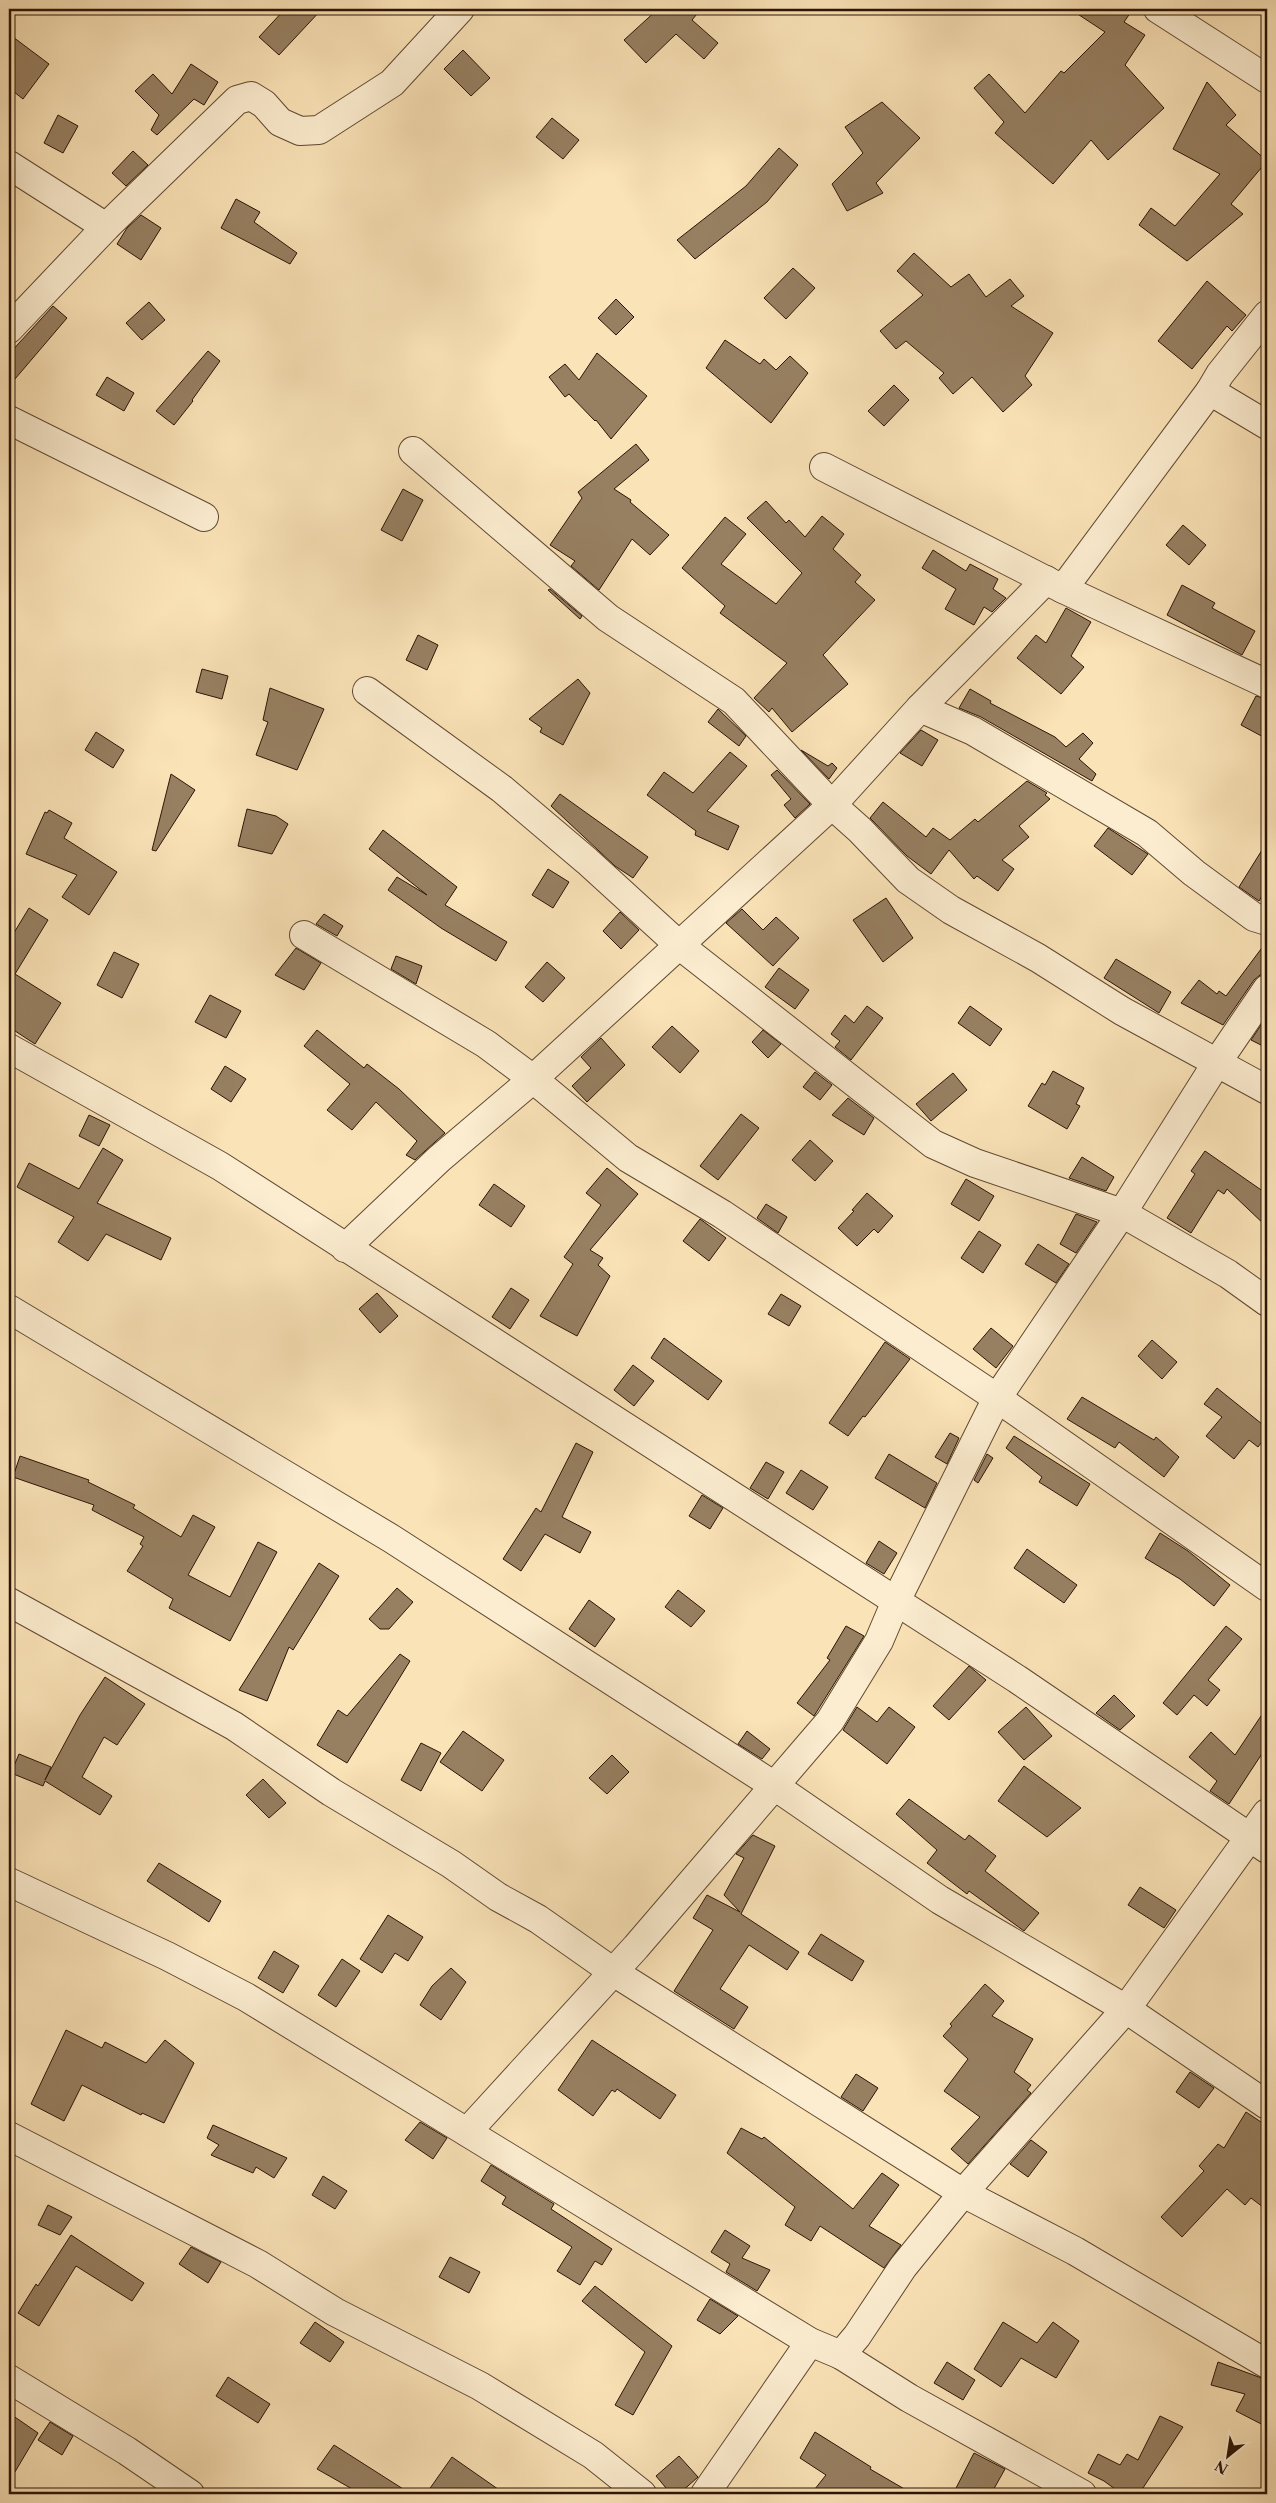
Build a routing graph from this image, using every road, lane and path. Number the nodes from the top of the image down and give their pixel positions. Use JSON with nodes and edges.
{"nodes":[{"id":1,"x":460,"y":9,"type":"edge"},
{"id":2,"x":1158,"y":9,"type":"edge"},
{"id":3,"x":1267,"y":79,"type":"edge"},
{"id":4,"x":9,"y":165,"type":"edge"},
{"id":5,"x":106,"y":227,"type":"junction"},
{"id":6,"x":1267,"y":315,"type":"edge"},
{"id":7,"x":9,"y":329,"type":"edge"},
{"id":8,"x":1210,"y":391,"type":"junction"},
{"id":9,"x":9,"y":420,"type":"edge"},
{"id":10,"x":1267,"y":425,"type":"edge"},
{"id":11,"x":414,"y":451,"type":"dead end"},
{"id":12,"x":824,"y":467,"type":"dead end"},
{"id":13,"x":204,"y":517,"type":"dead end"},
{"id":14,"x":1054,"y":584,"type":"junction"},
{"id":15,"x":1267,"y":684,"type":"edge"},
{"id":16,"x":367,"y":691,"type":"dead end"},
{"id":17,"x":920,"y":708,"type":"junction"},
{"id":18,"x":832,"y":805,"type":"junction"},
{"id":19,"x":1267,"y":921,"type":"edge"},
{"id":20,"x":304,"y":935,"type":"dead end"},
{"id":21,"x":679,"y":945,"type":"junction"},
{"id":22,"x":1267,"y":989,"type":"edge"},
{"id":23,"x":9,"y":1048,"type":"edge"},
{"id":24,"x":1216,"y":1064,"type":"junction"},
{"id":25,"x":533,"y":1079,"type":"junction"},
{"id":26,"x":1267,"y":1090,"type":"edge"},
{"id":27,"x":1122,"y":1213,"type":"junction"},
{"id":28,"x":345,"y":1248,"type":"junction"},
{"id":29,"x":1267,"y":1302,"type":"edge"},
{"id":30,"x":9,"y":1309,"type":"edge"},
{"id":31,"x":997,"y":1398,"type":"junction"},
{"id":32,"x":1267,"y":1587,"type":"edge"},
{"id":33,"x":896,"y":1601,"type":"junction"},
{"id":34,"x":9,"y":1602,"type":"edge"},
{"id":35,"x":773,"y":1785,"type":"junction"},
{"id":36,"x":1267,"y":1813,"type":"edge"},
{"id":37,"x":1258,"y":1842,"type":"edge"},
{"id":38,"x":9,"y":1882,"type":"edge"},
{"id":39,"x":612,"y":1970,"type":"junction"},
{"id":40,"x":1126,"y":2009,"type":"junction"},
{"id":41,"x":1267,"y":2105,"type":"edge"},
{"id":42,"x":467,"y":2132,"type":"junction"},
{"id":43,"x":9,"y":2136,"type":"edge"},
{"id":44,"x":963,"y":2193,"type":"junction"},
{"id":45,"x":810,"y":2342,"type":"junction"},
{"id":46,"x":841,"y":2355,"type":"junction"},
{"id":47,"x":1267,"y":2364,"type":"edge"},
{"id":48,"x":9,"y":2379,"type":"edge"},
{"id":49,"x":190,"y":2494,"type":"edge"},
{"id":50,"x":642,"y":2494,"type":"edge"},
{"id":51,"x":705,"y":2494,"type":"edge"},
{"id":52,"x":1082,"y":2494,"type":"edge"}],
"edges":[{"from":1,"to":5,"type":"street"},
{"from":2,"to":3,"type":"street"},
{"from":4,"to":5,"type":"street"},
{"from":5,"to":7,"type":"street"},
{"from":6,"to":8,"type":"street"},
{"from":8,"to":10,"type":"street"},
{"from":8,"to":14,"type":"street"},
{"from":9,"to":13,"type":"street"},
{"from":11,"to":18,"type":"street"},
{"from":12,"to":14,"type":"street"},
{"from":14,"to":15,"type":"street"},
{"from":14,"to":17,"type":"street"},
{"from":16,"to":21,"type":"street"},
{"from":17,"to":18,"type":"street"},
{"from":17,"to":19,"type":"street"},
{"from":18,"to":21,"type":"street"},
{"from":18,"to":24,"type":"street"},
{"from":20,"to":25,"type":"street"},
{"from":21,"to":25,"type":"street"},
{"from":21,"to":27,"type":"street"},
{"from":22,"to":24,"type":"street"},
{"from":23,"to":28,"type":"street"},
{"from":24,"to":26,"type":"street"},
{"from":24,"to":27,"type":"street"},
{"from":25,"to":28,"type":"street"},
{"from":25,"to":31,"type":"street"},
{"from":27,"to":29,"type":"street"},
{"from":27,"to":31,"type":"street"},
{"from":28,"to":33,"type":"street"},
{"from":30,"to":35,"type":"street"},
{"from":31,"to":32,"type":"street"},
{"from":31,"to":33,"type":"street"},
{"from":33,"to":35,"type":"street"},
{"from":33,"to":37,"type":"street"},
{"from":34,"to":39,"type":"street"},
{"from":35,"to":39,"type":"street"},
{"from":35,"to":40,"type":"street"},
{"from":36,"to":37,"type":"street"},
{"from":37,"to":40,"type":"street"},
{"from":38,"to":42,"type":"street"},
{"from":39,"to":42,"type":"street"},
{"from":39,"to":44,"type":"street"},
{"from":40,"to":41,"type":"street"},
{"from":40,"to":44,"type":"street"},
{"from":42,"to":45,"type":"street"},
{"from":43,"to":50,"type":"street"},
{"from":44,"to":46,"type":"street"},
{"from":44,"to":47,"type":"street"},
{"from":45,"to":46,"type":"street"},
{"from":45,"to":51,"type":"street"},
{"from":46,"to":52,"type":"street"},
{"from":48,"to":49,"type":"street"}]}
